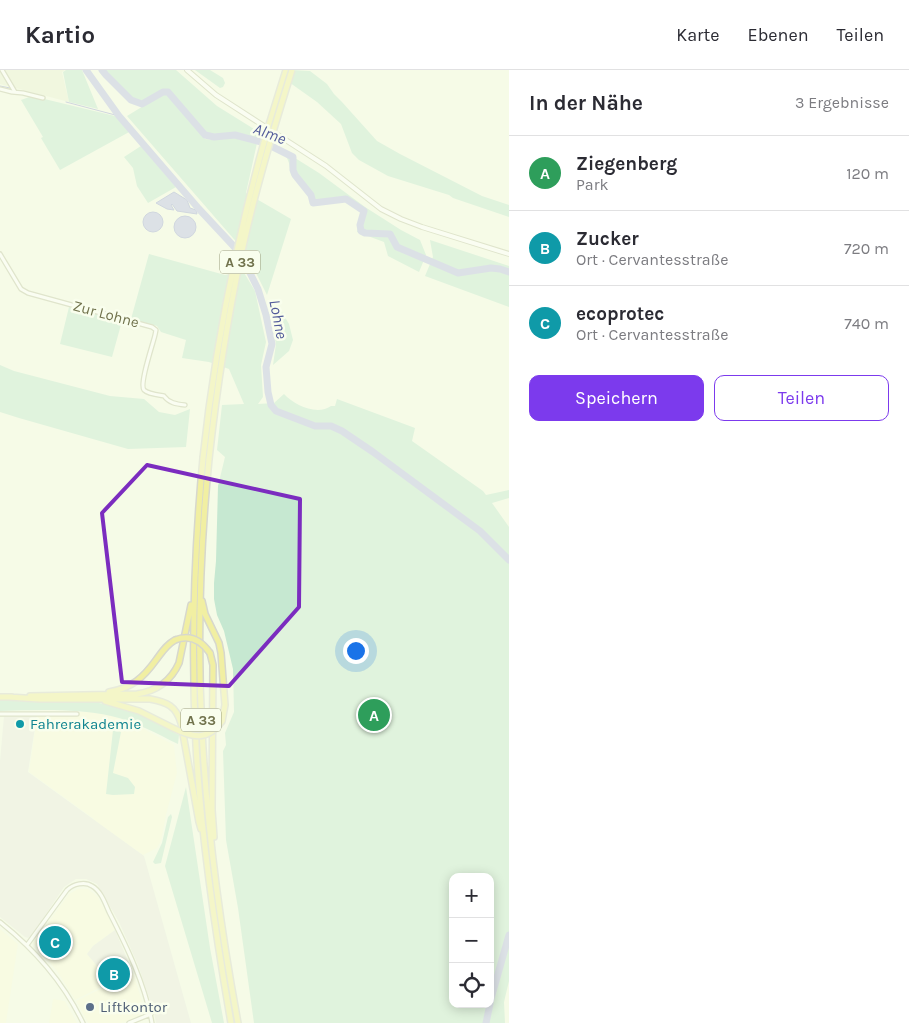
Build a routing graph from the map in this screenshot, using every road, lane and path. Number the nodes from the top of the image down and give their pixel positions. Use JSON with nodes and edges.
{"nodes":[{"id":1,"x":2,"y":70,"type":"edge"},
{"id":2,"x":187,"y":70,"type":"edge"},
{"id":3,"x":286,"y":70,"type":"edge"},
{"id":4,"x":292,"y":70,"type":"edge"},
{"id":5,"x":0,"y":89,"type":"edge"},
{"id":6,"x":15,"y":92,"type":"junction"},
{"id":7,"x":43,"y":98,"type":"dead end"},
{"id":8,"x":0,"y":254,"type":"edge"},
{"id":9,"x":509,"y":254,"type":"edge"},
{"id":10,"x":185,"y":405,"type":"dead end"},
{"id":11,"x":206,"y":459,"type":"junction"},
{"id":12,"x":200,"y":589,"type":"junction"},
{"id":13,"x":194,"y":593,"type":"junction"},
{"id":14,"x":87,"y":695,"type":"junction"},
{"id":15,"x":0,"y":697,"type":"edge"},
{"id":16,"x":8,"y":697,"type":"junction"},
{"id":17,"x":92,"y":699,"type":"junction"},
{"id":18,"x":0,"y":714,"type":"edge"},
{"id":19,"x":76,"y":714,"type":"dead end"},
{"id":20,"x":204,"y":835,"type":"junction"},
{"id":21,"x":212,"y":850,"type":"junction"},
{"id":22,"x":0,"y":922,"type":"edge"},
{"id":23,"x":27,"y":945,"type":"junction"},
{"id":24,"x":150,"y":1014,"type":"junction"},
{"id":25,"x":83,"y":1023,"type":"edge"},
{"id":26,"x":129,"y":1023,"type":"edge"},
{"id":27,"x":152,"y":1023,"type":"edge"},
{"id":28,"x":231,"y":1023,"type":"edge"},
{"id":29,"x":238,"y":1023,"type":"edge"}],
"edges":[{"from":1,"to":6,"type":"street"},
{"from":2,"to":9,"type":"street"},
{"from":3,"to":11,"type":"highway","number":"A 33","bridge":true},
{"from":4,"to":11,"type":"highway","number":"A 33","bridge":true},
{"from":5,"to":6,"type":"street"},
{"from":6,"to":7,"type":"street"},
{"from":8,"to":10,"type":"street","name":"Zur Lohne"},
{"from":11,"to":12,"type":"highway","number":"A 33"},
{"from":11,"to":13,"type":"highway","number":"A 33"},
{"from":12,"to":17,"type":"highway","bridge":true},
{"from":12,"to":21,"type":"highway","number":"A 33"},
{"from":13,"to":14,"type":"highway"},
{"from":13,"to":20,"type":"highway","number":"A 33"},
{"from":14,"to":16,"type":"highway"},
{"from":14,"to":21,"type":"highway","bridge":true},
{"from":15,"to":16,"type":"highway"},
{"from":16,"to":17,"type":"highway"},
{"from":17,"to":20,"type":"highway"},
{"from":18,"to":19,"type":"street"},
{"from":20,"to":28,"type":"highway","number":"A 33"},
{"from":21,"to":29,"type":"highway","number":"A 33"},
{"from":22,"to":23,"type":"street"},
{"from":23,"to":24,"type":"street"},
{"from":23,"to":25,"type":"street"},
{"from":24,"to":26,"type":"street"},
{"from":24,"to":27,"type":"street"}]}
